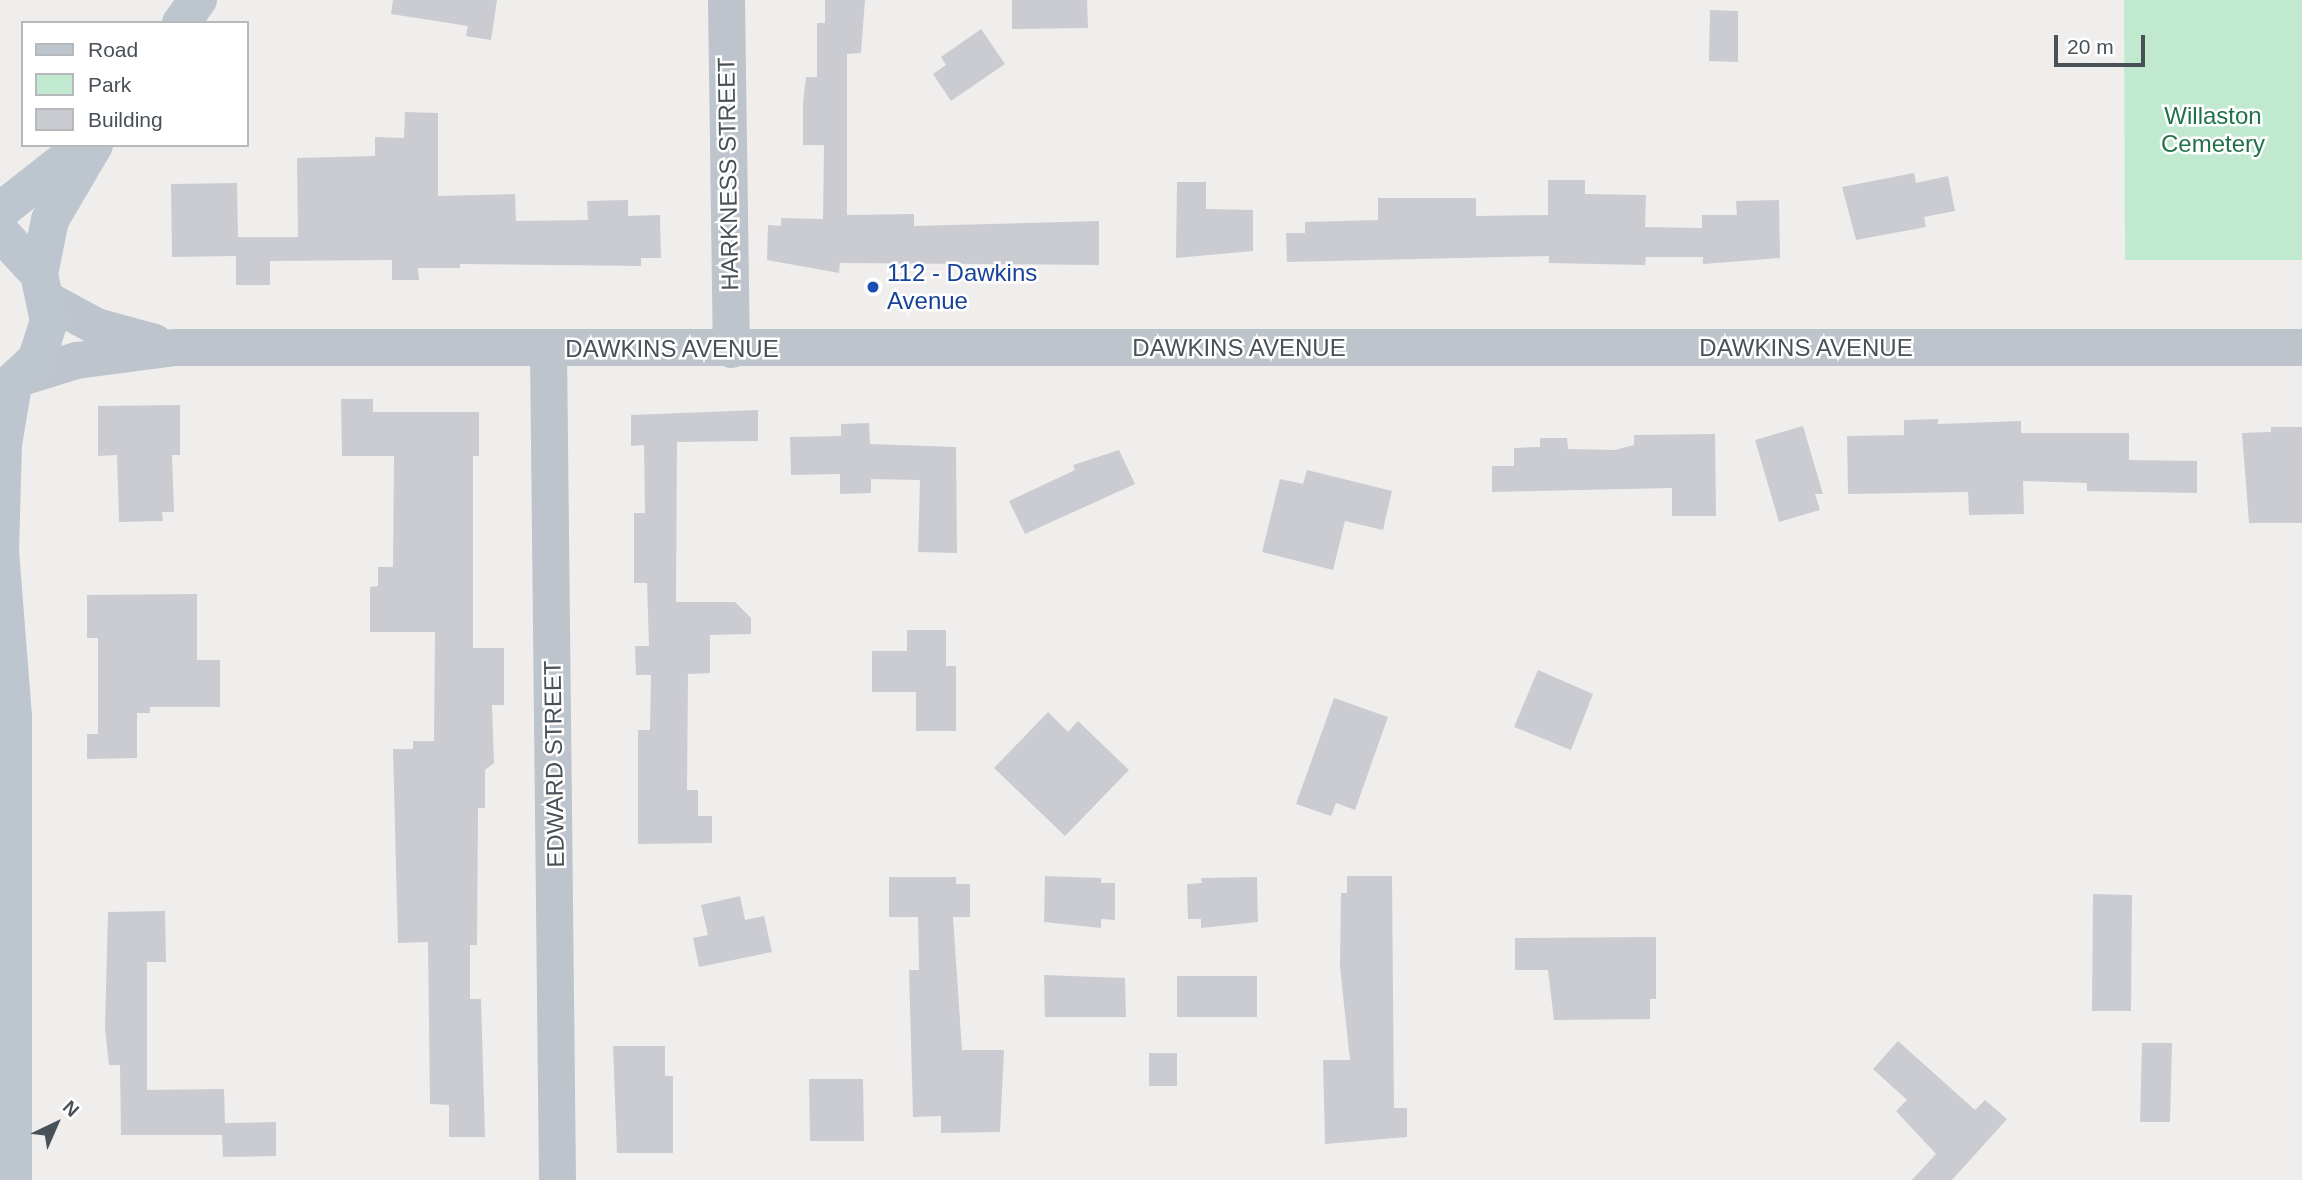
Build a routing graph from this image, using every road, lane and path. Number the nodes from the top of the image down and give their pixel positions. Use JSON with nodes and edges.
{"nodes":[{"id":1,"x":198,"y":0,"type":"edge"},
{"id":2,"x":726,"y":0,"type":"edge"},
{"id":3,"x":182,"y":21,"type":"edge"},
{"id":4,"x":80,"y":147,"type":"edge"},
{"id":5,"x":93,"y":147,"type":"edge"},
{"id":6,"x":0,"y":211,"type":"edge"},
{"id":7,"x":0,"y":232,"type":"edge"},
{"id":8,"x":44,"y":287,"type":"junction"},
{"id":9,"x":175,"y":346,"type":"junction"},
{"id":10,"x":2302,"y":347,"type":"edge"},
{"id":11,"x":548,"y":349,"type":"junction"},
{"id":12,"x":730,"y":349,"type":"junction"},
{"id":13,"x":12,"y":385,"type":"edge"},
{"id":14,"x":0,"y":550,"type":"edge"},
{"id":15,"x":13,"y":1180,"type":"edge"},
{"id":16,"x":557,"y":1180,"type":"edge"}],
"edges":[{"from":1,"to":3,"type":"main road"},
{"from":2,"to":12,"type":"street","name":"HARKNESS STREET"},
{"from":4,"to":6,"type":"main road"},
{"from":5,"to":8,"type":"main road"},
{"from":7,"to":8,"type":"main road"},
{"from":8,"to":9,"type":"street","name":"DAWKINS AVENUE"},
{"from":8,"to":13,"type":"main road"},
{"from":9,"to":11,"type":"street","name":"DAWKINS AVENUE"},
{"from":9,"to":13,"type":"street","name":"DAWKINS AVENUE"},
{"from":10,"to":12,"type":"street","name":"DAWKINS AVENUE"},
{"from":11,"to":12,"type":"street","name":"DAWKINS AVENUE"},
{"from":11,"to":16,"type":"street","name":"EDWARD STREET"},
{"from":13,"to":14,"type":"main road"},
{"from":14,"to":15,"type":"main road"}]}
